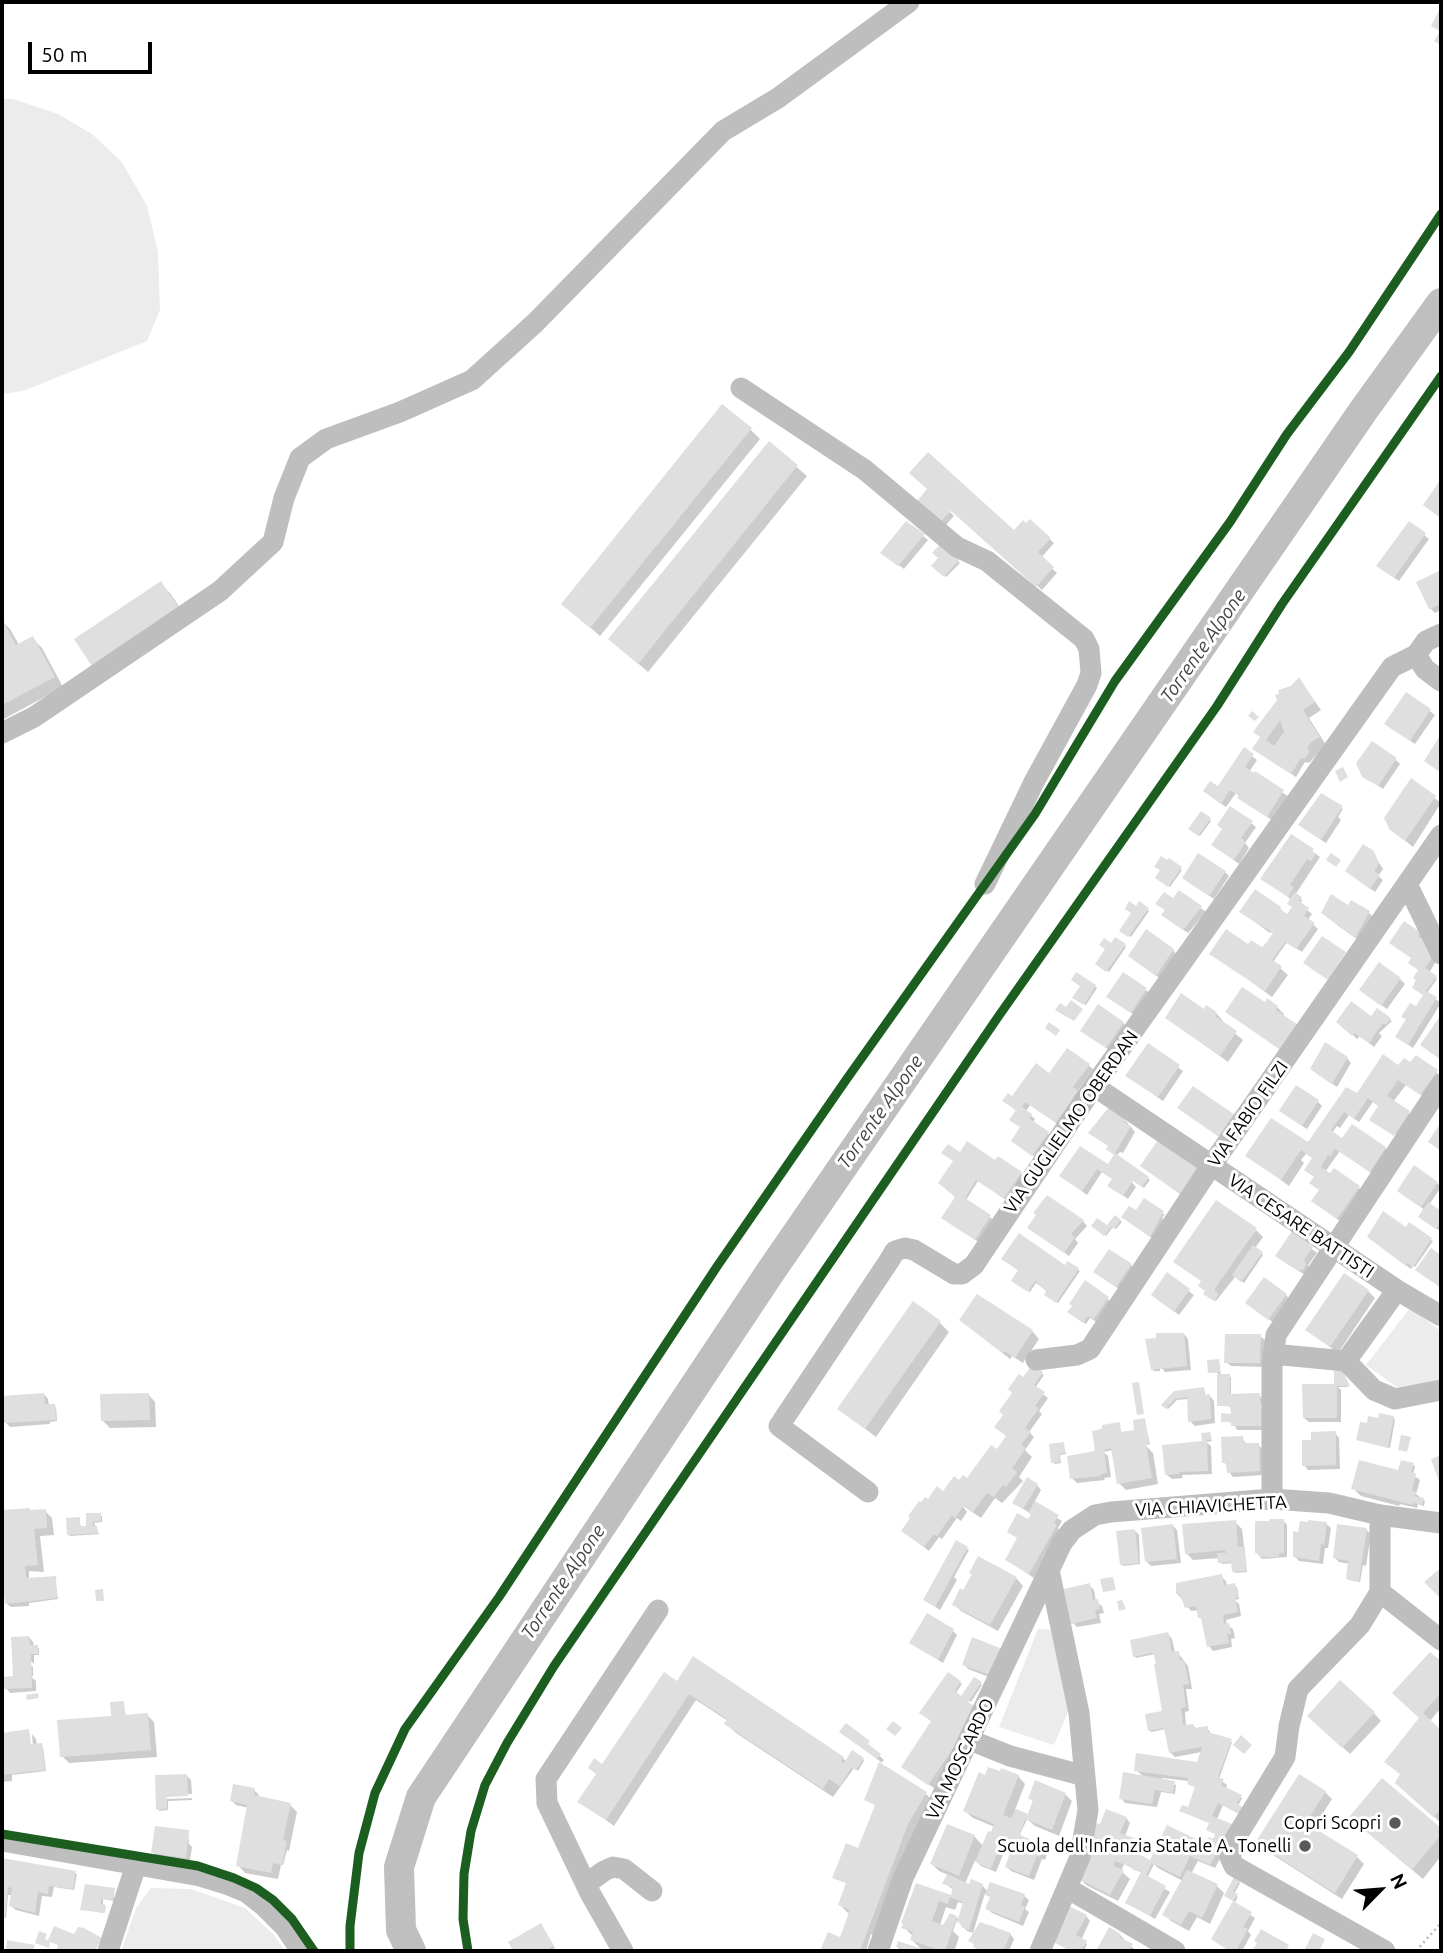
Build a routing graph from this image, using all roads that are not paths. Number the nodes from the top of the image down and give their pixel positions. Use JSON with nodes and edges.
{"nodes":[{"id":1,"x":909,"y":2,"type":"edge"},
{"id":2,"x":741,"y":388,"type":"dead end"},
{"id":3,"x":1441,"y":634,"type":"edge"},
{"id":4,"x":1416,"y":655,"type":"junction"},
{"id":5,"x":1441,"y":681,"type":"edge"},
{"id":6,"x":2,"y":733,"type":"edge"},
{"id":7,"x":1441,"y":835,"type":"edge"},
{"id":8,"x":985,"y":884,"type":"dead end"},
{"id":9,"x":1408,"y":886,"type":"junction"},
{"id":10,"x":1441,"y":954,"type":"edge"},
{"id":11,"x":1441,"y":1085,"type":"edge"},
{"id":12,"x":1094,"y":1086,"type":"junction"},
{"id":13,"x":1211,"y":1166,"type":"junction"},
{"id":14,"x":1334,"y":1246,"type":"junction"},
{"id":15,"x":1397,"y":1290,"type":"junction"},
{"id":16,"x":1441,"y":1316,"type":"edge"},
{"id":17,"x":1273,"y":1354,"type":"junction"},
{"id":18,"x":1036,"y":1360,"type":"dead end"},
{"id":19,"x":1346,"y":1361,"type":"junction"},
{"id":20,"x":1441,"y":1390,"type":"edge"},
{"id":21,"x":869,"y":1492,"type":"dead end"},
{"id":22,"x":1272,"y":1499,"type":"junction"},
{"id":23,"x":1380,"y":1515,"type":"junction"},
{"id":24,"x":1441,"y":1523,"type":"edge"},
{"id":25,"x":1049,"y":1570,"type":"junction"},
{"id":26,"x":1380,"y":1592,"type":"junction"},
{"id":27,"x":658,"y":1610,"type":"dead end"},
{"id":28,"x":1441,"y":1640,"type":"edge"},
{"id":29,"x":970,"y":1740,"type":"junction"},
{"id":30,"x":1085,"y":1776,"type":"junction"},
{"id":31,"x":2,"y":1841,"type":"edge"},
{"id":32,"x":136,"y":1865,"type":"junction"},
{"id":33,"x":586,"y":1884,"type":"junction"},
{"id":34,"x":1067,"y":1888,"type":"junction"},
{"id":35,"x":652,"y":1891,"type":"dead end"},
{"id":36,"x":108,"y":1951,"type":"edge"},
{"id":37,"x":301,"y":1951,"type":"edge"},
{"id":38,"x":624,"y":1951,"type":"edge"},
{"id":39,"x":878,"y":1951,"type":"edge"},
{"id":40,"x":1040,"y":1951,"type":"edge"},
{"id":41,"x":1175,"y":1951,"type":"edge"},
{"id":42,"x":1385,"y":1951,"type":"edge"}],
"edges":[{"from":1,"to":6,"type":"street"},
{"from":2,"to":8,"type":"street"},
{"from":3,"to":4,"type":"street","name":"VIA GUGLIELMO OBERDAN"},
{"from":4,"to":5,"type":"street"},
{"from":4,"to":12,"type":"street","name":"VIA GUGLIELMO OBERDAN"},
{"from":7,"to":9,"type":"street","name":"VIA FABIO FILZI"},
{"from":9,"to":10,"type":"street"},
{"from":9,"to":13,"type":"street","name":"VIA FABIO FILZI"},
{"from":11,"to":14,"type":"street"},
{"from":12,"to":13,"type":"street","name":"VIA CESARE BATTISTI"},
{"from":12,"to":21,"type":"street","name":"VIA GUGLIELMO OBERDAN"},
{"from":13,"to":14,"type":"street","name":"VIA CESARE BATTISTI"},
{"from":13,"to":18,"type":"street","name":"VIA FABIO FILZI"},
{"from":14,"to":15,"type":"street","name":"VIA CESARE BATTISTI"},
{"from":14,"to":17,"type":"street"},
{"from":15,"to":16,"type":"street","name":"VIA CESARE BATTISTI"},
{"from":15,"to":19,"type":"street"},
{"from":17,"to":19,"type":"street"},
{"from":17,"to":22,"type":"street"},
{"from":19,"to":20,"type":"street"},
{"from":22,"to":23,"type":"street","name":"VIA CHIAVICHETTA"},
{"from":22,"to":25,"type":"street","name":"VIA CHIAVICHETTA"},
{"from":23,"to":24,"type":"street","name":"VIA CHIAVICHETTA"},
{"from":23,"to":26,"type":"street"},
{"from":25,"to":29,"type":"street","name":"VIA MOSCARDO"},
{"from":25,"to":30,"type":"street"},
{"from":26,"to":28,"type":"street"},
{"from":26,"to":42,"type":"street"},
{"from":27,"to":33,"type":"street"},
{"from":29,"to":30,"type":"street"},
{"from":29,"to":39,"type":"street","name":"VIA MOSCARDO"},
{"from":30,"to":34,"type":"street"},
{"from":31,"to":32,"type":"street"},
{"from":32,"to":36,"type":"street"},
{"from":32,"to":37,"type":"street"},
{"from":33,"to":35,"type":"street"},
{"from":33,"to":38,"type":"street"},
{"from":34,"to":40,"type":"street"},
{"from":34,"to":41,"type":"street"}]}
